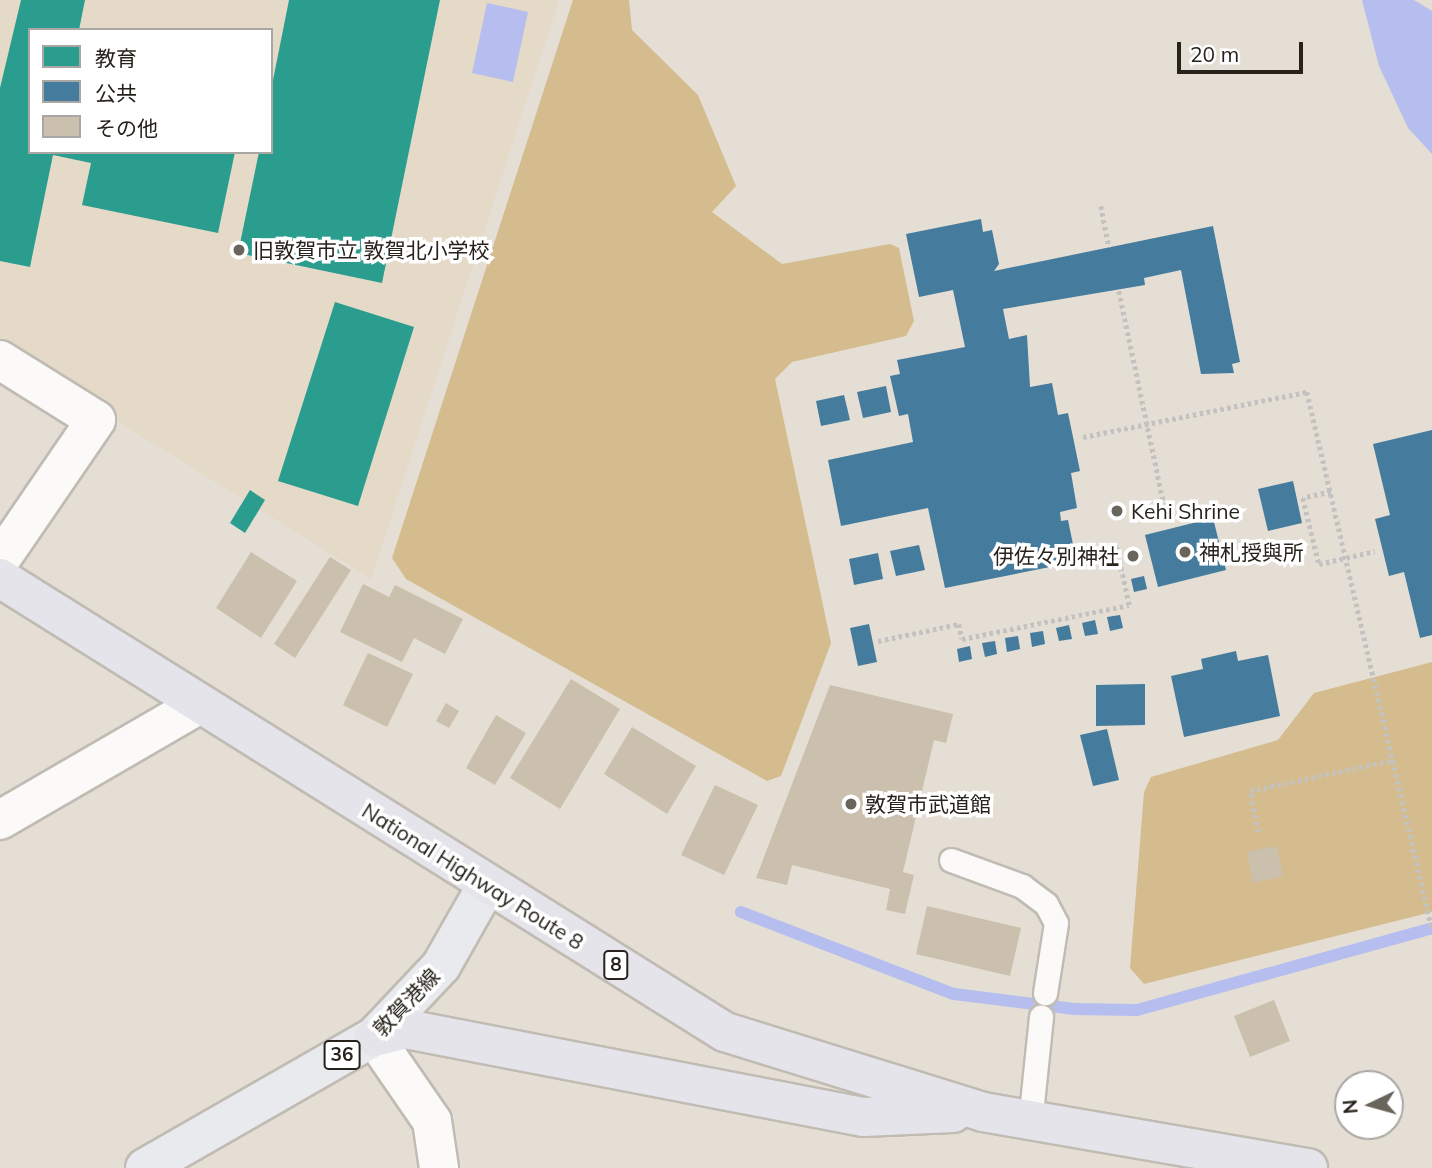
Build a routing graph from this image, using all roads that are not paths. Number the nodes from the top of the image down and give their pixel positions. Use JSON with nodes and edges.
{"nodes":[{"id":1,"x":0,"y":360,"type":"edge"},
{"id":2,"x":0,"y":560,"type":"edge"},
{"id":3,"x":0,"y":578,"type":"edge"},
{"id":4,"x":197,"y":705,"type":"junction"},
{"id":5,"x":0,"y":820,"type":"edge"},
{"id":6,"x":951,"y":860,"type":"dead end"},
{"id":7,"x":487,"y":885,"type":"junction"},
{"id":8,"x":1045,"y":993,"type":"dead end"},
{"id":9,"x":1041,"y":1017,"type":"dead end"},
{"id":10,"x":374,"y":1037,"type":"junction"},
{"id":11,"x":983,"y":1112,"type":"junction"},
{"id":12,"x":1030,"y":1123,"type":"junction"},
{"id":13,"x":1284,"y":1166,"type":"edge"},
{"id":14,"x":145,"y":1168,"type":"edge"},
{"id":15,"x":439,"y":1168,"type":"edge"}],
"edges":[{"from":1,"to":2,"type":"street"},
{"from":3,"to":4,"type":"highway","name":"National Highway Route 8","number":"8"},
{"from":4,"to":5,"type":"street"},
{"from":4,"to":7,"type":"highway","name":"National Highway Route 8","number":"8"},
{"from":6,"to":8,"type":"lane"},
{"from":7,"to":10,"type":"main road","name":"敦賀港線","number":"36"},
{"from":7,"to":11,"type":"highway","name":"National Highway Route 8","number":"8"},
{"from":9,"to":12,"type":"lane"},
{"from":10,"to":11,"type":"highway"},
{"from":10,"to":14,"type":"main road","name":"敦賀港線","number":"36"},
{"from":10,"to":15,"type":"street"},
{"from":11,"to":12,"type":"highway","name":"National Highway Route 8","number":"8"},
{"from":12,"to":13,"type":"highway","name":"National Highway Route 8","number":"8"}]}
